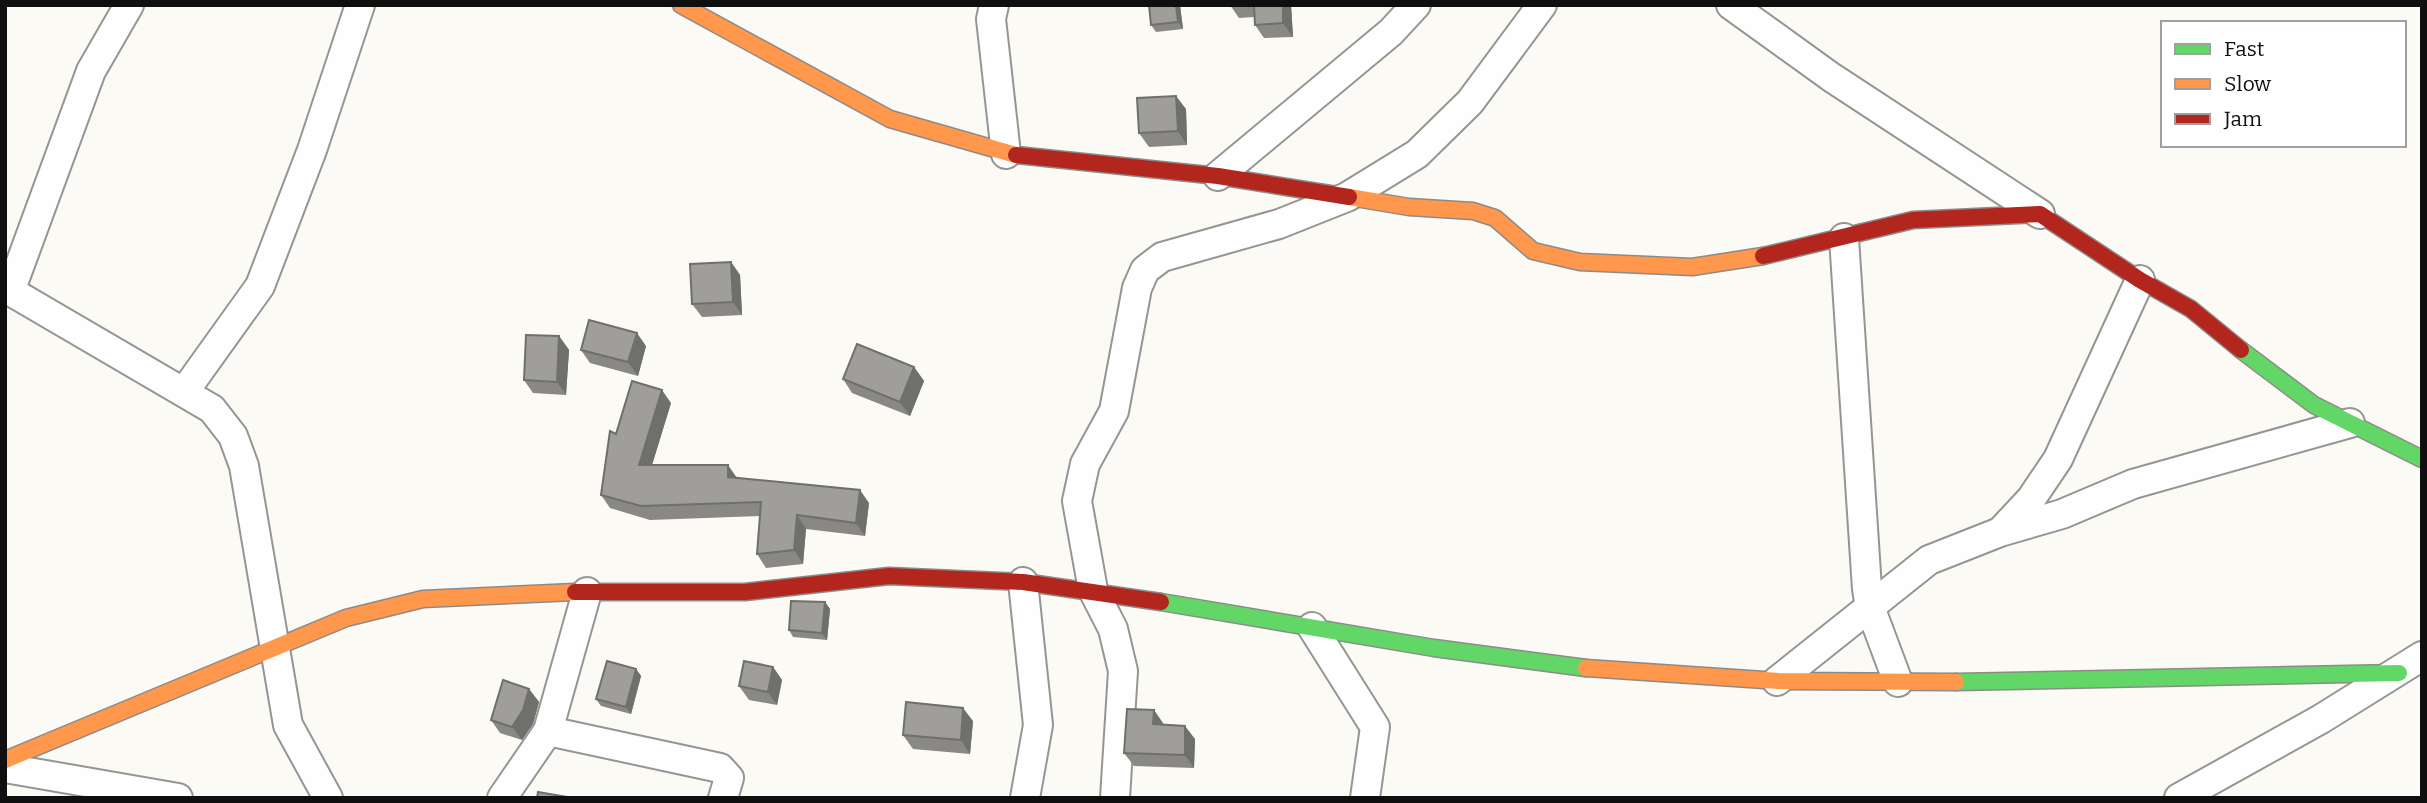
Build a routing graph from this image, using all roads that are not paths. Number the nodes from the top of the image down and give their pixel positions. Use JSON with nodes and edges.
{"nodes":[{"id":1,"x":129,"y":5,"type":"edge"},
{"id":2,"x":360,"y":5,"type":"edge"},
{"id":3,"x":681,"y":5,"type":"edge"},
{"id":4,"x":994,"y":5,"type":"edge"},
{"id":5,"x":1416,"y":5,"type":"edge"},
{"id":6,"x":1542,"y":5,"type":"edge"},
{"id":7,"x":1731,"y":5,"type":"edge"},
{"id":8,"x":1006,"y":155,"type":"junction"},
{"id":9,"x":1218,"y":176,"type":"junction"},
{"id":10,"x":1347,"y":197,"type":"junction"},
{"id":11,"x":2040,"y":214,"type":"junction"},
{"id":12,"x":1844,"y":238,"type":"junction"},
{"id":13,"x":2140,"y":280,"type":"junction"},
{"id":14,"x":8,"y":288,"type":"edge"},
{"id":15,"x":184,"y":392,"type":"junction"},
{"id":16,"x":2350,"y":423,"type":"junction"},
{"id":17,"x":2422,"y":459,"type":"edge"},
{"id":18,"x":2000,"y":531,"type":"junction"},
{"id":19,"x":1023,"y":582,"type":"junction"},
{"id":20,"x":1094,"y":590,"type":"junction"},
{"id":21,"x":587,"y":592,"type":"junction"},
{"id":22,"x":1870,"y":607,"type":"junction"},
{"id":23,"x":1312,"y":627,"type":"junction"},
{"id":24,"x":275,"y":647,"type":"junction"},
{"id":25,"x":2422,"y":656,"type":"edge"},
{"id":26,"x":2399,"y":673,"type":"junction"},
{"id":27,"x":1777,"y":681,"type":"junction"},
{"id":28,"x":1898,"y":682,"type":"junction"},
{"id":29,"x":548,"y":731,"type":"junction"},
{"id":30,"x":5,"y":760,"type":"edge"},
{"id":31,"x":5,"y":768,"type":"edge"},
{"id":32,"x":65,"y":788,"type":"edge"},
{"id":33,"x":178,"y":798,"type":"edge"},
{"id":34,"x":328,"y":798,"type":"edge"},
{"id":35,"x":502,"y":798,"type":"edge"},
{"id":36,"x":723,"y":798,"type":"edge"},
{"id":37,"x":1025,"y":798,"type":"edge"},
{"id":38,"x":1115,"y":798,"type":"edge"},
{"id":39,"x":1365,"y":798,"type":"edge"},
{"id":40,"x":2179,"y":798,"type":"edge"}],
"edges":[{"from":1,"to":14,"type":"street"},
{"from":2,"to":15,"type":"street"},
{"from":3,"to":8,"type":"street"},
{"from":4,"to":8,"type":"street"},
{"from":5,"to":9,"type":"street"},
{"from":6,"to":10,"type":"street"},
{"from":7,"to":11,"type":"street"},
{"from":8,"to":9,"type":"street"},
{"from":9,"to":10,"type":"street"},
{"from":10,"to":12,"type":"street"},
{"from":10,"to":20,"type":"street"},
{"from":11,"to":12,"type":"street"},
{"from":11,"to":13,"type":"street"},
{"from":12,"to":22,"type":"street"},
{"from":13,"to":16,"type":"street"},
{"from":13,"to":18,"type":"street"},
{"from":14,"to":15,"type":"street"},
{"from":15,"to":24,"type":"street"},
{"from":16,"to":17,"type":"street"},
{"from":16,"to":18,"type":"street"},
{"from":18,"to":22,"type":"street"},
{"from":19,"to":20,"type":"street"},
{"from":19,"to":21,"type":"street"},
{"from":19,"to":37,"type":"street"},
{"from":20,"to":23,"type":"street"},
{"from":20,"to":38,"type":"street"},
{"from":21,"to":24,"type":"street"},
{"from":21,"to":29,"type":"street"},
{"from":22,"to":27,"type":"street"},
{"from":22,"to":28,"type":"street"},
{"from":23,"to":27,"type":"street"},
{"from":23,"to":39,"type":"street"},
{"from":24,"to":30,"type":"street"},
{"from":24,"to":34,"type":"street"},
{"from":25,"to":26,"type":"street"},
{"from":26,"to":28,"type":"street"},
{"from":26,"to":40,"type":"street"},
{"from":27,"to":28,"type":"street"},
{"from":29,"to":35,"type":"street"},
{"from":29,"to":36,"type":"street"},
{"from":31,"to":32,"type":"street"},
{"from":32,"to":33,"type":"street"}]}
